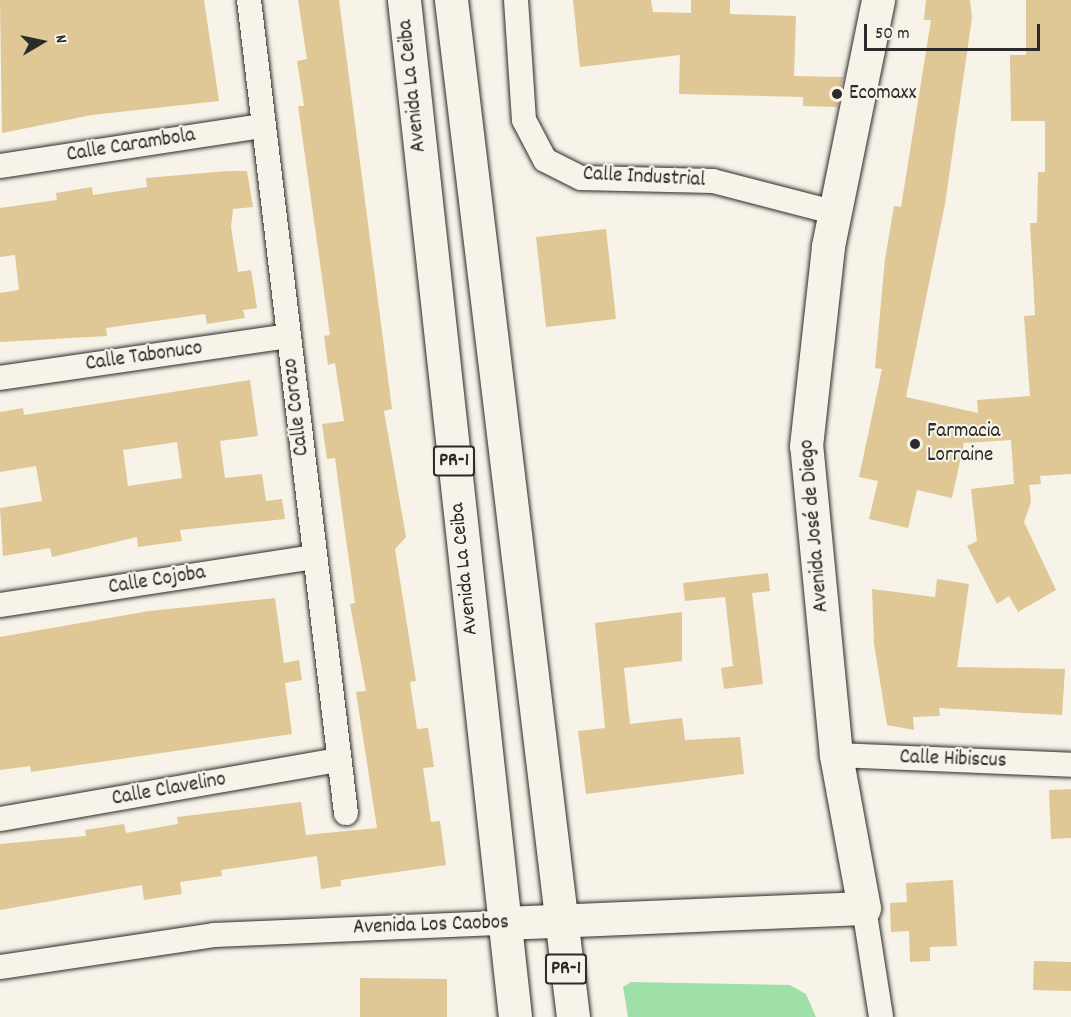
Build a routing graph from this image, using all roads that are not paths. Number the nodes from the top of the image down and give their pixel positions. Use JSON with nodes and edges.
{"nodes":[{"id":1,"x":249,"y":0,"type":"edge"},
{"id":2,"x":404,"y":0,"type":"edge"},
{"id":3,"x":451,"y":0,"type":"edge"},
{"id":4,"x":516,"y":0,"type":"edge"},
{"id":5,"x":878,"y":0,"type":"edge"},
{"id":6,"x":262,"y":126,"type":"junction"},
{"id":7,"x":0,"y":166,"type":"edge"},
{"id":8,"x":837,"y":213,"type":"junction"},
{"id":9,"x":288,"y":336,"type":"junction"},
{"id":10,"x":0,"y":378,"type":"edge"},
{"id":11,"x":314,"y":557,"type":"junction"},
{"id":12,"x":0,"y":605,"type":"edge"},
{"id":13,"x":836,"y":755,"type":"junction"},
{"id":14,"x":339,"y":760,"type":"junction"},
{"id":15,"x":1071,"y":765,"type":"edge"},
{"id":16,"x":346,"y":813,"type":"dead end"},
{"id":17,"x":0,"y":819,"type":"edge"},
{"id":18,"x":864,"y":908,"type":"junction"},
{"id":19,"x":558,"y":921,"type":"junction"},
{"id":20,"x":504,"y":923,"type":"junction"},
{"id":21,"x":0,"y":967,"type":"edge"},
{"id":22,"x":514,"y":1017,"type":"edge"},
{"id":23,"x":573,"y":1017,"type":"edge"},
{"id":24,"x":881,"y":1017,"type":"edge"}],
"edges":[{"from":1,"to":6,"type":"street","name":"Calle Corozo"},
{"from":2,"to":20,"type":"main road","name":"Avenida La Ceiba","number":"PR-1"},
{"from":3,"to":19,"type":"main road","number":"PR-1"},
{"from":4,"to":8,"type":"street","name":"Calle Industrial"},
{"from":5,"to":8,"type":"main road","name":"Avenida José de Diego"},
{"from":6,"to":7,"type":"street","name":"Calle Carambola"},
{"from":6,"to":9,"type":"street","name":"Calle Corozo"},
{"from":8,"to":13,"type":"main road","name":"Avenida José de Diego"},
{"from":9,"to":10,"type":"street","name":"Calle Tabonuco"},
{"from":9,"to":11,"type":"street","name":"Calle Corozo"},
{"from":11,"to":12,"type":"street","name":"Calle Cojoba"},
{"from":11,"to":14,"type":"street","name":"Calle Corozo"},
{"from":13,"to":15,"type":"street","name":"Calle Hibiscus"},
{"from":13,"to":18,"type":"main road","name":"Avenida José de Diego"},
{"from":14,"to":16,"type":"street","name":"Calle Corozo"},
{"from":14,"to":17,"type":"street","name":"Calle Clavelino"},
{"from":18,"to":19,"type":"main road","name":"Avenida Los Caobos"},
{"from":18,"to":24,"type":"street","name":"Avenida José de Diego"},
{"from":19,"to":20,"type":"main road","name":"Avenida Los Caobos"},
{"from":19,"to":23,"type":"main road","number":"PR-1"},
{"from":20,"to":21,"type":"street","name":"Avenida Los Caobos"},
{"from":20,"to":22,"type":"main road","number":"PR-1"}]}
